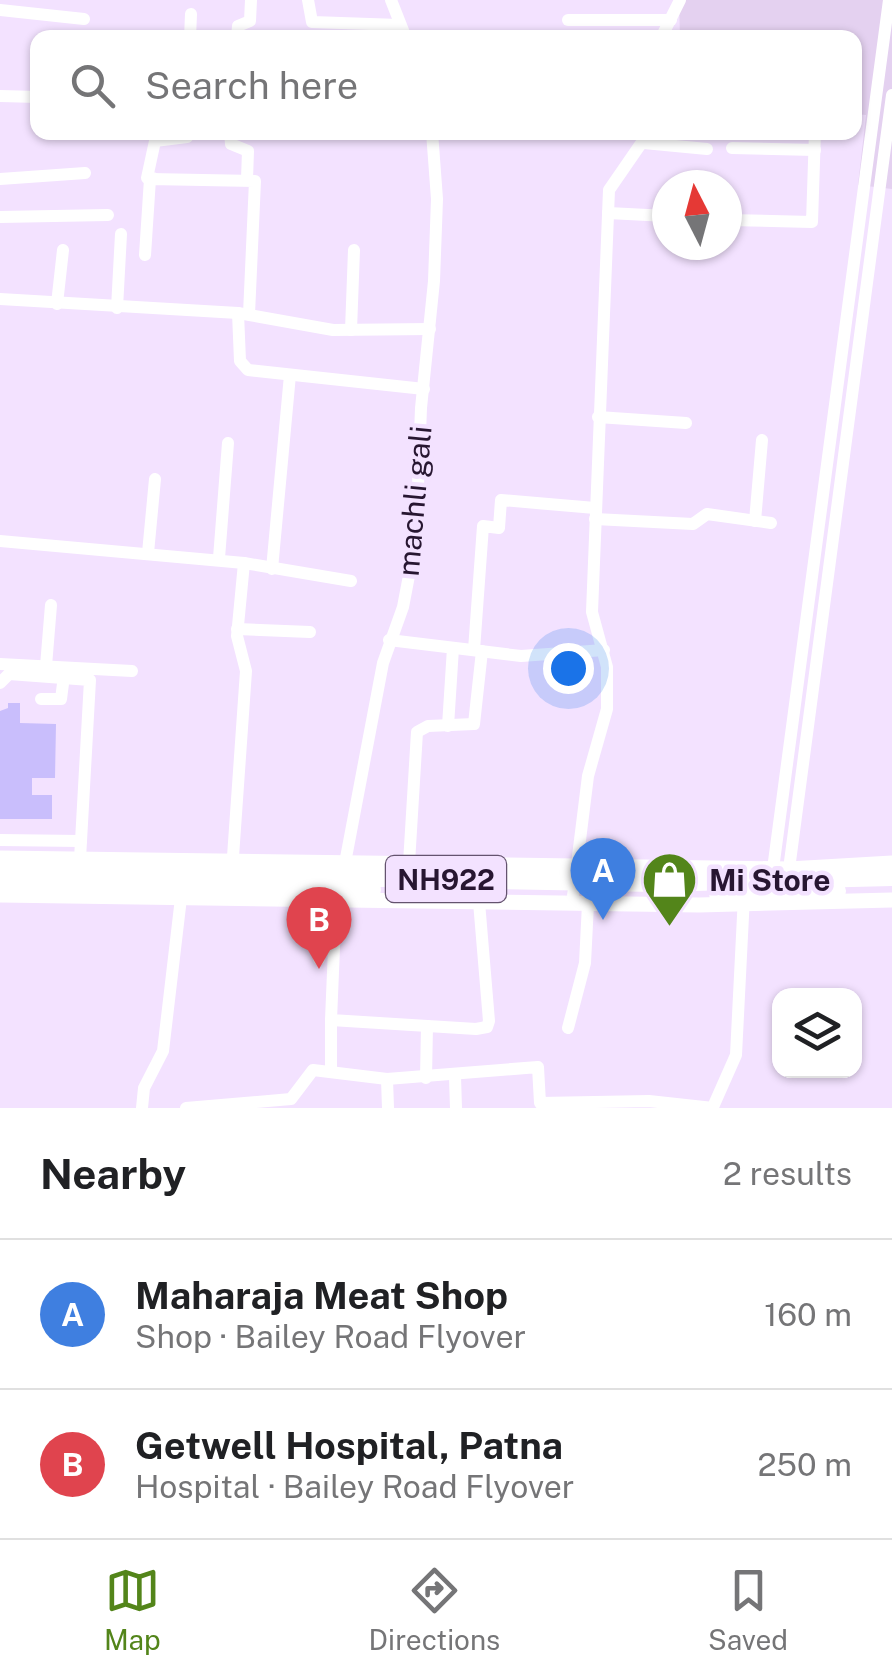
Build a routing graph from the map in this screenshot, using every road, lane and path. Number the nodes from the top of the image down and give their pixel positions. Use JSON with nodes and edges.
{"nodes":[{"id":1,"x":251,"y":0,"type":"edge"},
{"id":2,"x":308,"y":0,"type":"edge"},
{"id":3,"x":391,"y":0,"type":"edge"},
{"id":4,"x":680,"y":0,"type":"edge"},
{"id":5,"x":889,"y":0,"type":"edge"},
{"id":6,"x":0,"y":10,"type":"edge"},
{"id":7,"x":190,"y":14,"type":"dead end"},
{"id":8,"x":84,"y":19,"type":"dead end"},
{"id":9,"x":568,"y":20,"type":"dead end"},
{"id":10,"x":670,"y":20,"type":"junction"},
{"id":11,"x":190,"y":30,"type":"edge"},
{"id":12,"x":238,"y":30,"type":"edge"},
{"id":13,"x":392,"y":30,"type":"edge"},
{"id":14,"x":402,"y":30,"type":"edge"},
{"id":15,"x":665,"y":30,"type":"edge"},
{"id":16,"x":892,"y":95,"type":"edge"},
{"id":17,"x":0,"y":96,"type":"edge"},
{"id":18,"x":30,"y":97,"type":"edge"},
{"id":19,"x":155,"y":140,"type":"edge"},
{"id":20,"x":230,"y":140,"type":"edge"},
{"id":21,"x":433,"y":140,"type":"edge"},
{"id":22,"x":644,"y":140,"type":"edge"},
{"id":23,"x":657,"y":140,"type":"edge"},
{"id":24,"x":815,"y":140,"type":"edge"},
{"id":25,"x":732,"y":148,"type":"dead end"},
{"id":26,"x":707,"y":149,"type":"dead end"},
{"id":27,"x":815,"y":150,"type":"junction"},
{"id":28,"x":84,"y":173,"type":"dead end"},
{"id":29,"x":153,"y":178,"type":"junction"},
{"id":30,"x":0,"y":179,"type":"edge"},
{"id":31,"x":247,"y":179,"type":"junction"},
{"id":32,"x":885,"y":201,"type":"edge"},
{"id":33,"x":608,"y":213,"type":"junction"},
{"id":34,"x":108,"y":215,"type":"dead end"},
{"id":35,"x":652,"y":215,"type":"edge"},
{"id":36,"x":0,"y":220,"type":"edge"},
{"id":37,"x":742,"y":220,"type":"edge"},
{"id":38,"x":45,"y":222,"type":"dead end"},
{"id":39,"x":121,"y":234,"type":"dead end"},
{"id":40,"x":63,"y":250,"type":"dead end"},
{"id":41,"x":354,"y":250,"type":"dead end"},
{"id":42,"x":145,"y":255,"type":"dead end"},
{"id":43,"x":0,"y":298,"type":"edge"},
{"id":44,"x":57,"y":304,"type":"junction"},
{"id":45,"x":117,"y":308,"type":"junction"},
{"id":46,"x":243,"y":313,"type":"junction"},
{"id":47,"x":430,"y":329,"type":"junction"},
{"id":48,"x":351,"y":330,"type":"junction"},
{"id":49,"x":290,"y":375,"type":"junction"},
{"id":50,"x":424,"y":389,"type":"junction"},
{"id":51,"x":598,"y":417,"type":"junction"},
{"id":52,"x":686,"y":423,"type":"dead end"},
{"id":53,"x":762,"y":440,"type":"dead end"},
{"id":54,"x":228,"y":444,"type":"dead end"},
{"id":55,"x":156,"y":478,"type":"dead end"},
{"id":56,"x":595,"y":513,"type":"junction"},
{"id":57,"x":755,"y":520,"type":"junction"},
{"id":58,"x":771,"y":523,"type":"dead end"},
{"id":59,"x":0,"y":541,"type":"edge"},
{"id":60,"x":148,"y":553,"type":"junction"},
{"id":61,"x":220,"y":558,"type":"junction"},
{"id":62,"x":244,"y":564,"type":"junction"},
{"id":63,"x":272,"y":570,"type":"junction"},
{"id":64,"x":351,"y":581,"type":"dead end"},
{"id":65,"x":51,"y":605,"type":"dead end"},
{"id":66,"x":237,"y":629,"type":"junction"},
{"id":67,"x":310,"y":632,"type":"dead end"},
{"id":68,"x":389,"y":640,"type":"junction"},
{"id":69,"x":453,"y":648,"type":"junction"},
{"id":70,"x":604,"y":650,"type":"junction"},
{"id":71,"x":478,"y":651,"type":"junction"},
{"id":72,"x":0,"y":664,"type":"edge"},
{"id":73,"x":46,"y":666,"type":"junction"},
{"id":74,"x":132,"y":671,"type":"dead end"},
{"id":75,"x":64,"y":676,"type":"junction"},
{"id":76,"x":0,"y":683,"type":"edge"},
{"id":77,"x":41,"y":699,"type":"dead end"},
{"id":78,"x":448,"y":726,"type":"junction"},
{"id":79,"x":0,"y":840,"type":"edge"},
{"id":80,"x":81,"y":841,"type":"junction"},
{"id":81,"x":0,"y":858,"type":"edge"},
{"id":82,"x":80,"y":859,"type":"junction"},
{"id":83,"x":232,"y":862,"type":"junction"},
{"id":84,"x":324,"y":863,"type":"junction"},
{"id":85,"x":346,"y":863,"type":"junction"},
{"id":86,"x":408,"y":863,"type":"junction"},
{"id":87,"x":892,"y":863,"type":"edge"},
{"id":88,"x":576,"y":865,"type":"junction"},
{"id":89,"x":742,"y":868,"type":"junction"},
{"id":90,"x":781,"y":869,"type":"junction"},
{"id":91,"x":0,"y":872,"type":"edge"},
{"id":92,"x":892,"y":877,"type":"edge"},
{"id":93,"x":0,"y":885,"type":"edge"},
{"id":94,"x":892,"y":889,"type":"edge"},
{"id":95,"x":0,"y":895,"type":"edge"},
{"id":96,"x":181,"y":898,"type":"junction"},
{"id":97,"x":230,"y":898,"type":"junction"},
{"id":98,"x":329,"y":899,"type":"junction"},
{"id":99,"x":892,"y":900,"type":"edge"},
{"id":100,"x":480,"y":902,"type":"junction"},
{"id":101,"x":580,"y":904,"type":"junction"},
{"id":102,"x":745,"y":905,"type":"junction"},
{"id":103,"x":319,"y":959,"type":"dead end"},
{"id":104,"x":330,"y":1020,"type":"junction"},
{"id":105,"x":427,"y":1026,"type":"junction"},
{"id":106,"x":568,"y":1028,"type":"dead end"},
{"id":107,"x":331,"y":1070,"type":"junction"},
{"id":108,"x":455,"y":1076,"type":"junction"},
{"id":109,"x":426,"y":1078,"type":"junction"},
{"id":110,"x":387,"y":1079,"type":"junction"},
{"id":111,"x":142,"y":1108,"type":"edge"},
{"id":112,"x":186,"y":1108,"type":"edge"},
{"id":113,"x":388,"y":1108,"type":"edge"},
{"id":114,"x":456,"y":1108,"type":"edge"},
{"id":115,"x":713,"y":1108,"type":"edge"}],
"edges":[{"from":1,"to":12,"type":"street"},
{"from":2,"to":13,"type":"street"},
{"from":3,"to":14,"type":"street"},
{"from":4,"to":10,"type":"street"},
{"from":5,"to":90,"type":"street"},
{"from":6,"to":8,"type":"street"},
{"from":7,"to":11,"type":"street"},
{"from":9,"to":10,"type":"street"},
{"from":10,"to":15,"type":"street"},
{"from":16,"to":32,"type":"street"},
{"from":17,"to":18,"type":"street"},
{"from":19,"to":29,"type":"street"},
{"from":20,"to":31,"type":"street"},
{"from":21,"to":47,"type":"street","name":"machli gali"},
{"from":22,"to":33,"type":"street"},
{"from":23,"to":26,"type":"street"},
{"from":24,"to":27,"type":"street"},
{"from":25,"to":27,"type":"street"},
{"from":27,"to":37,"type":"street"},
{"from":28,"to":30,"type":"street"},
{"from":29,"to":31,"type":"street"},
{"from":29,"to":42,"type":"street"},
{"from":31,"to":46,"type":"street"},
{"from":32,"to":90,"type":"street"},
{"from":33,"to":35,"type":"street"},
{"from":33,"to":51,"type":"street"},
{"from":34,"to":36,"type":"street"},
{"from":36,"to":38,"type":"street"},
{"from":39,"to":45,"type":"street"},
{"from":40,"to":44,"type":"street"},
{"from":41,"to":48,"type":"street"},
{"from":43,"to":44,"type":"street"},
{"from":44,"to":45,"type":"street"},
{"from":45,"to":46,"type":"street"},
{"from":46,"to":48,"type":"street"},
{"from":46,"to":49,"type":"street"},
{"from":47,"to":48,"type":"street"},
{"from":47,"to":50,"type":"street","name":"machli gali"},
{"from":49,"to":50,"type":"street"},
{"from":49,"to":63,"type":"street"},
{"from":50,"to":68,"type":"street","name":"machli gali"},
{"from":51,"to":52,"type":"street"},
{"from":51,"to":56,"type":"street"},
{"from":53,"to":57,"type":"street"},
{"from":54,"to":61,"type":"street"},
{"from":55,"to":60,"type":"street"},
{"from":56,"to":57,"type":"street"},
{"from":56,"to":70,"type":"street"},
{"from":56,"to":71,"type":"street"},
{"from":57,"to":58,"type":"street"},
{"from":59,"to":60,"type":"street"},
{"from":60,"to":61,"type":"street"},
{"from":61,"to":62,"type":"street"},
{"from":62,"to":63,"type":"street"},
{"from":62,"to":66,"type":"street"},
{"from":63,"to":64,"type":"street"},
{"from":65,"to":73,"type":"street"},
{"from":66,"to":67,"type":"street"},
{"from":66,"to":83,"type":"street"},
{"from":68,"to":69,"type":"street"},
{"from":68,"to":85,"type":"street","name":"machli gali"},
{"from":69,"to":71,"type":"street"},
{"from":69,"to":78,"type":"street"},
{"from":70,"to":71,"type":"street"},
{"from":70,"to":88,"type":"street"},
{"from":71,"to":78,"type":"street"},
{"from":72,"to":73,"type":"street"},
{"from":73,"to":74,"type":"street"},
{"from":75,"to":76,"type":"street"},
{"from":75,"to":77,"type":"street"},
{"from":75,"to":80,"type":"street"},
{"from":78,"to":86,"type":"street"},
{"from":79,"to":80,"type":"street"},
{"from":80,"to":82,"type":"street"},
{"from":81,"to":82,"type":"main road"},
{"from":82,"to":83,"type":"main road"},
{"from":83,"to":84,"type":"main road"},
{"from":83,"to":97,"type":"street"},
{"from":84,"to":85,"type":"main road"},
{"from":84,"to":98,"type":"main road"},
{"from":85,"to":86,"type":"main road"},
{"from":86,"to":88,"type":"main road"},
{"from":87,"to":90,"type":"main road"},
{"from":88,"to":89,"type":"main road"},
{"from":88,"to":101,"type":"street"},
{"from":89,"to":90,"type":"main road"},
{"from":89,"to":102,"type":"street"},
{"from":91,"to":92,"type":"highway","number":"NH922"},
{"from":93,"to":94,"type":"highway","number":"NH922"},
{"from":95,"to":96,"type":"main road"},
{"from":96,"to":97,"type":"main road"},
{"from":96,"to":111,"type":"street"},
{"from":97,"to":98,"type":"main road"},
{"from":98,"to":100,"type":"main road"},
{"from":98,"to":103,"type":"street"},
{"from":98,"to":104,"type":"street"},
{"from":99,"to":102,"type":"main road"},
{"from":100,"to":101,"type":"main road"},
{"from":100,"to":105,"type":"street"},
{"from":101,"to":102,"type":"main road"},
{"from":101,"to":106,"type":"street"},
{"from":102,"to":115,"type":"street"},
{"from":104,"to":105,"type":"street"},
{"from":104,"to":107,"type":"street"},
{"from":105,"to":109,"type":"street"},
{"from":107,"to":110,"type":"street"},
{"from":107,"to":112,"type":"street"},
{"from":108,"to":109,"type":"street"},
{"from":108,"to":114,"type":"street"},
{"from":108,"to":115,"type":"street"},
{"from":109,"to":110,"type":"street"},
{"from":110,"to":113,"type":"street"}]}
